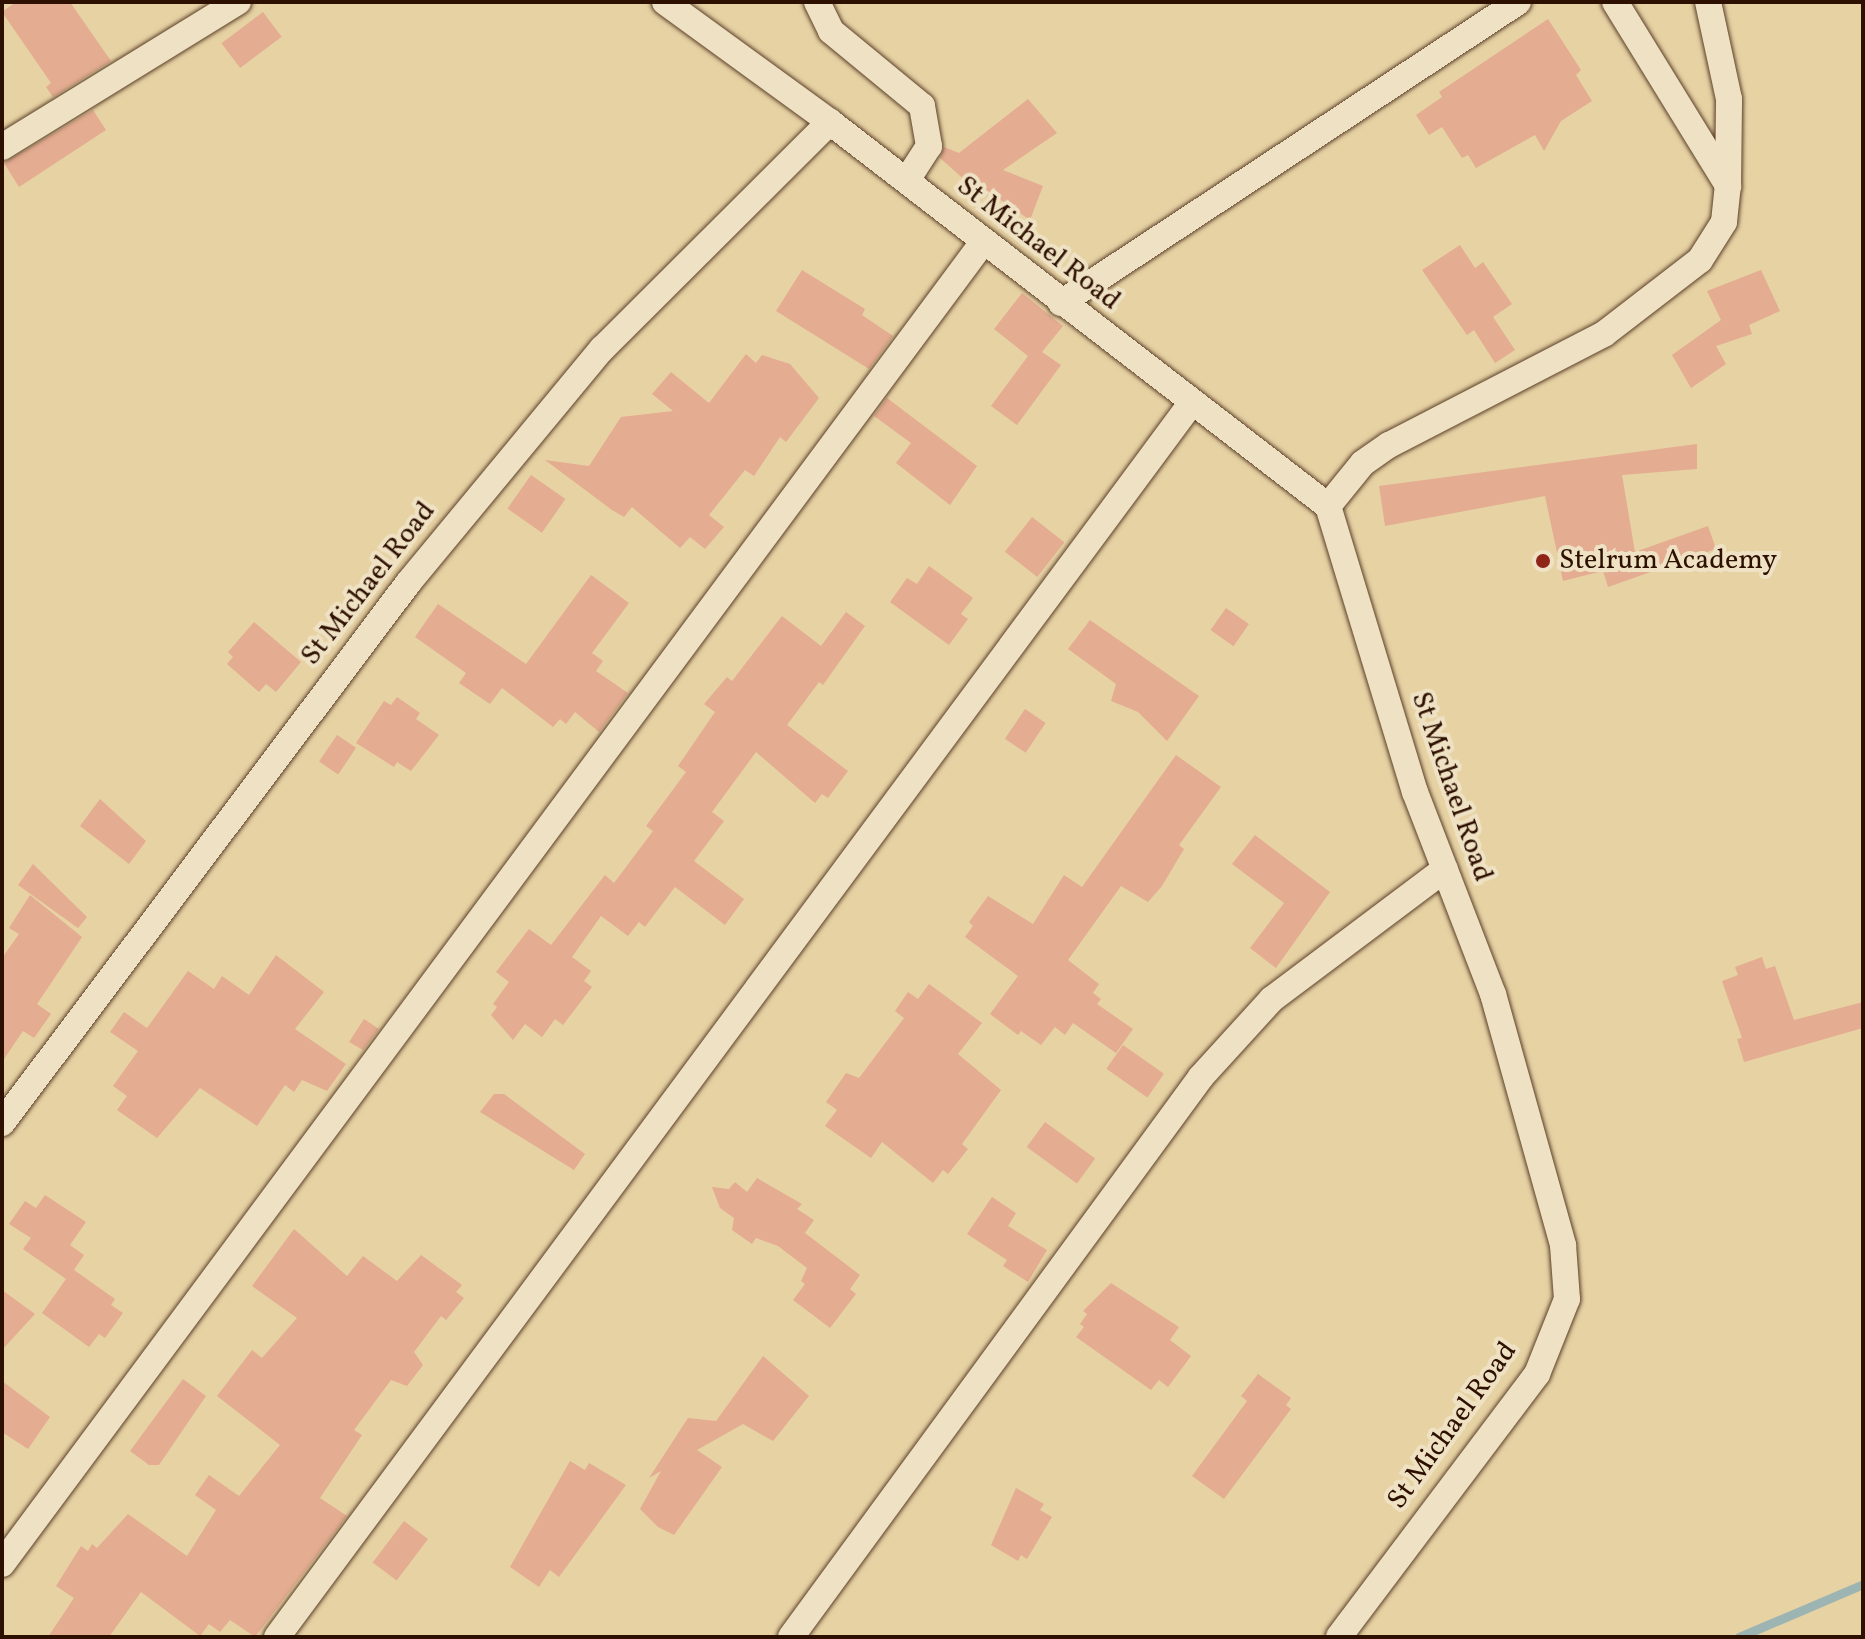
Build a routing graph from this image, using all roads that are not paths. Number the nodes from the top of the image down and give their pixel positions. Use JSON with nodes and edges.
{"nodes":[{"id":1,"x":238,"y":2,"type":"edge"},
{"id":2,"x":665,"y":2,"type":"edge"},
{"id":3,"x":817,"y":2,"type":"edge"},
{"id":4,"x":1518,"y":2,"type":"edge"},
{"id":5,"x":1615,"y":2,"type":"edge"},
{"id":6,"x":1708,"y":2,"type":"edge"},
{"id":7,"x":830,"y":122,"type":"junction"},
{"id":8,"x":2,"y":147,"type":"edge"},
{"id":9,"x":907,"y":180,"type":"junction"},
{"id":10,"x":1728,"y":186,"type":"junction"},
{"id":11,"x":983,"y":242,"type":"junction"},
{"id":12,"x":1061,"y":303,"type":"junction"},
{"id":13,"x":1190,"y":405,"type":"junction"},
{"id":14,"x":1328,"y":506,"type":"junction"},
{"id":15,"x":1445,"y":869,"type":"junction"},
{"id":16,"x":2,"y":1123,"type":"edge"},
{"id":17,"x":2,"y":1564,"type":"edge"},
{"id":18,"x":801,"y":1633,"type":"edge"},
{"id":19,"x":277,"y":1637,"type":"edge"},
{"id":20,"x":1339,"y":1637,"type":"edge"}],
"edges":[{"from":1,"to":8,"type":"street"},
{"from":2,"to":7,"type":"street","name":"St Michael Road"},
{"from":3,"to":9,"type":"street"},
{"from":4,"to":12,"type":"street"},
{"from":5,"to":10,"type":"street"},
{"from":6,"to":10,"type":"street"},
{"from":7,"to":9,"type":"street","name":"St Michael Road"},
{"from":7,"to":16,"type":"street","name":"St Michael Road"},
{"from":9,"to":11,"type":"street","name":"St Michael Road"},
{"from":10,"to":14,"type":"street"},
{"from":11,"to":12,"type":"street","name":"St Michael Road"},
{"from":11,"to":17,"type":"street"},
{"from":12,"to":13,"type":"street","name":"St Michael Road"},
{"from":13,"to":14,"type":"street","name":"St Michael Road"},
{"from":13,"to":19,"type":"street"},
{"from":14,"to":15,"type":"street","name":"St Michael Road"},
{"from":15,"to":18,"type":"street"},
{"from":15,"to":20,"type":"street","name":"St Michael Road"}]}
